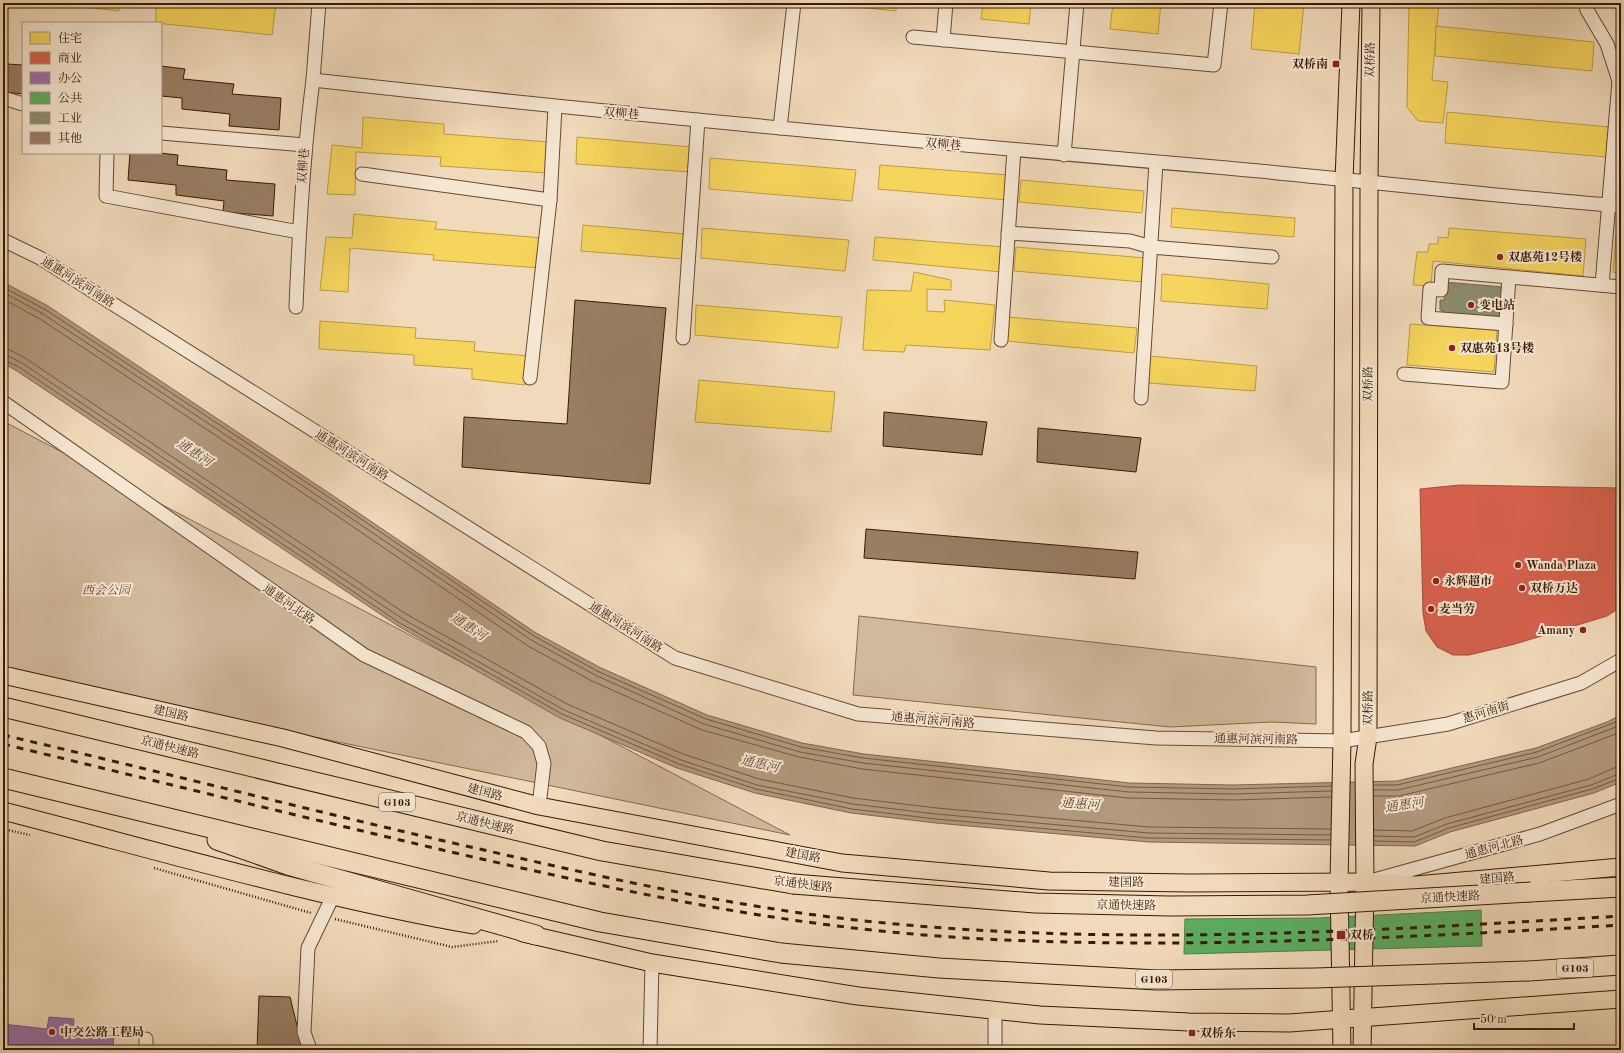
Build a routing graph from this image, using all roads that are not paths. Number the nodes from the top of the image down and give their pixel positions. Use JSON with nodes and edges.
{"nodes":[{"id":1,"x":319,"y":3,"type":"edge"},
{"id":2,"x":794,"y":3,"type":"edge"},
{"id":3,"x":946,"y":3,"type":"edge"},
{"id":4,"x":1077,"y":3,"type":"edge"},
{"id":5,"x":1221,"y":3,"type":"edge"},
{"id":6,"x":1351,"y":3,"type":"edge"},
{"id":7,"x":1371,"y":3,"type":"edge"},
{"id":8,"x":1586,"y":3,"type":"edge"},
{"id":9,"x":913,"y":37,"type":"dead end"},
{"id":10,"x":943,"y":40,"type":"junction"},
{"id":11,"x":1073,"y":52,"type":"junction"},
{"id":12,"x":313,"y":80,"type":"junction"},
{"id":13,"x":3,"y":98,"type":"edge"},
{"id":14,"x":22,"y":104,"type":"edge"},
{"id":15,"x":555,"y":107,"type":"junction"},
{"id":16,"x":698,"y":120,"type":"junction"},
{"id":17,"x":780,"y":128,"type":"junction"},
{"id":18,"x":162,"y":133,"type":"edge"},
{"id":19,"x":305,"y":145,"type":"junction"},
{"id":20,"x":1014,"y":150,"type":"junction"},
{"id":21,"x":107,"y":154,"type":"edge"},
{"id":22,"x":1064,"y":155,"type":"junction"},
{"id":23,"x":1156,"y":163,"type":"junction"},
{"id":24,"x":362,"y":174,"type":"dead end"},
{"id":25,"x":1344,"y":180,"type":"junction"},
{"id":26,"x":1369,"y":182,"type":"junction"},
{"id":27,"x":550,"y":200,"type":"junction"},
{"id":28,"x":1615,"y":206,"type":"edge"},
{"id":29,"x":298,"y":232,"type":"junction"},
{"id":30,"x":1008,"y":233,"type":"junction"},
{"id":31,"x":3,"y":240,"type":"edge"},
{"id":32,"x":1151,"y":247,"type":"junction"},
{"id":33,"x":1272,"y":257,"type":"dead end"},
{"id":34,"x":1509,"y":277,"type":"junction"},
{"id":35,"x":1602,"y":285,"type":"junction"},
{"id":36,"x":1621,"y":286,"type":"edge"},
{"id":37,"x":296,"y":308,"type":"dead end"},
{"id":38,"x":1506,"y":324,"type":"junction"},
{"id":39,"x":683,"y":338,"type":"dead end"},
{"id":40,"x":1001,"y":340,"type":"dead end"},
{"id":41,"x":1404,"y":374,"type":"dead end"},
{"id":42,"x":530,"y":378,"type":"dead end"},
{"id":43,"x":1141,"y":398,"type":"dead end"},
{"id":44,"x":3,"y":402,"type":"edge"},
{"id":45,"x":1621,"y":660,"type":"edge"},
{"id":46,"x":3,"y":675,"type":"edge"},
{"id":47,"x":3,"y":707,"type":"edge"},
{"id":48,"x":1368,"y":737,"type":"junction"},
{"id":49,"x":1342,"y":741,"type":"junction"},
{"id":50,"x":3,"y":778,"type":"edge"},
{"id":51,"x":106,"y":802,"type":"junction"},
{"id":52,"x":1621,"y":804,"type":"edge"},
{"id":53,"x":538,"y":806,"type":"junction"},
{"id":54,"x":3,"y":811,"type":"edge"},
{"id":55,"x":1621,"y":867,"type":"edge"},
{"id":56,"x":1365,"y":882,"type":"junction"},
{"id":57,"x":1339,"y":883,"type":"junction"},
{"id":58,"x":1621,"y":887,"type":"edge"},
{"id":59,"x":333,"y":896,"type":"junction"},
{"id":60,"x":536,"y":935,"type":"junction"},
{"id":61,"x":652,"y":963,"type":"junction"},
{"id":62,"x":1621,"y":965,"type":"edge"},
{"id":63,"x":1621,"y":999,"type":"edge"},
{"id":64,"x":996,"y":1010,"type":"junction"},
{"id":65,"x":1362,"y":1017,"type":"junction"},
{"id":66,"x":1342,"y":1019,"type":"junction"},
{"id":67,"x":310,"y":1050,"type":"edge"},
{"id":68,"x":650,"y":1050,"type":"edge"},
{"id":69,"x":995,"y":1050,"type":"edge"},
{"id":70,"x":1342,"y":1050,"type":"edge"},
{"id":71,"x":1362,"y":1050,"type":"edge"}],
"edges":[{"from":1,"to":12,"type":"street"},
{"from":2,"to":17,"type":"street"},
{"from":3,"to":10,"type":"street"},
{"from":4,"to":11,"type":"street"},
{"from":5,"to":11,"type":"street"},
{"from":6,"to":25,"type":"main road","name":"双桥路"},
{"from":7,"to":26,"type":"main road","name":"双桥路"},
{"from":8,"to":28,"type":"street"},
{"from":9,"to":10,"type":"street"},
{"from":10,"to":11,"type":"street"},
{"from":11,"to":22,"type":"street"},
{"from":12,"to":15,"type":"street","name":"双柳巷"},
{"from":12,"to":19,"type":"street","name":"双柳巷"},
{"from":13,"to":14,"type":"street"},
{"from":15,"to":16,"type":"street","name":"双柳巷"},
{"from":15,"to":27,"type":"street"},
{"from":16,"to":17,"type":"street","name":"双柳巷"},
{"from":16,"to":39,"type":"street"},
{"from":17,"to":20,"type":"street","name":"双柳巷"},
{"from":18,"to":19,"type":"street"},
{"from":19,"to":29,"type":"street","name":"双柳巷"},
{"from":20,"to":22,"type":"street","name":"双柳巷"},
{"from":20,"to":30,"type":"street"},
{"from":21,"to":29,"type":"street"},
{"from":22,"to":23,"type":"street","name":"双柳巷"},
{"from":23,"to":25,"type":"street","name":"双柳巷"},
{"from":23,"to":32,"type":"street"},
{"from":24,"to":27,"type":"street"},
{"from":25,"to":26,"type":"street","name":"双柳巷"},
{"from":25,"to":49,"type":"main road","name":"双桥路"},
{"from":26,"to":28,"type":"street","name":"双柳巷"},
{"from":26,"to":48,"type":"main road","name":"双桥路"},
{"from":27,"to":42,"type":"street"},
{"from":28,"to":35,"type":"street"},
{"from":29,"to":37,"type":"street","name":"双柳巷"},
{"from":30,"to":32,"type":"street"},
{"from":30,"to":40,"type":"street"},
{"from":31,"to":49,"type":"street","name":"通惠河滨河南路"},
{"from":32,"to":33,"type":"street"},
{"from":32,"to":43,"type":"street"},
{"from":34,"to":35,"type":"street"},
{"from":34,"to":38,"type":"street"},
{"from":34,"to":38,"type":"street"},
{"from":35,"to":36,"type":"street"},
{"from":38,"to":41,"type":"street"},
{"from":44,"to":53,"type":"street","name":"通惠河北路"},
{"from":45,"to":48,"type":"street","name":"惠河南街"},
{"from":46,"to":53,"type":"main road","name":"建国路"},
{"from":47,"to":58,"type":"highway","name":"京通快速路","number":"G103","bridge":true},
{"from":48,"to":49,"type":"street","name":"惠河南街"},
{"from":48,"to":56,"type":"main road","name":"双桥路"},
{"from":49,"to":57,"type":"main road","name":"双桥路"},
{"from":50,"to":51,"type":"highway","number":"G103"},
{"from":51,"to":60,"type":"highway"},
{"from":51,"to":62,"type":"highway","number":"G103","bridge":true},
{"from":52,"to":56,"type":"street","name":"通惠河北路"},
{"from":53,"to":57,"type":"main road","name":"建国路"},
{"from":54,"to":59,"type":"main road"},
{"from":55,"to":56,"type":"main road","name":"建国路"},
{"from":56,"to":57,"type":"main road","name":"建国路"},
{"from":56,"to":65,"type":"main road","name":"双桥路"},
{"from":57,"to":66,"type":"main road","name":"双桥路"},
{"from":59,"to":60,"type":"main road"},
{"from":59,"to":67,"type":"street"},
{"from":60,"to":61,"type":"main road"},
{"from":61,"to":64,"type":"main road"},
{"from":61,"to":68,"type":"street"},
{"from":63,"to":65,"type":"main road"},
{"from":64,"to":66,"type":"main road"},
{"from":64,"to":69,"type":"street"},
{"from":65,"to":66,"type":"main road"},
{"from":65,"to":71,"type":"main road"},
{"from":66,"to":70,"type":"main road"}]}
